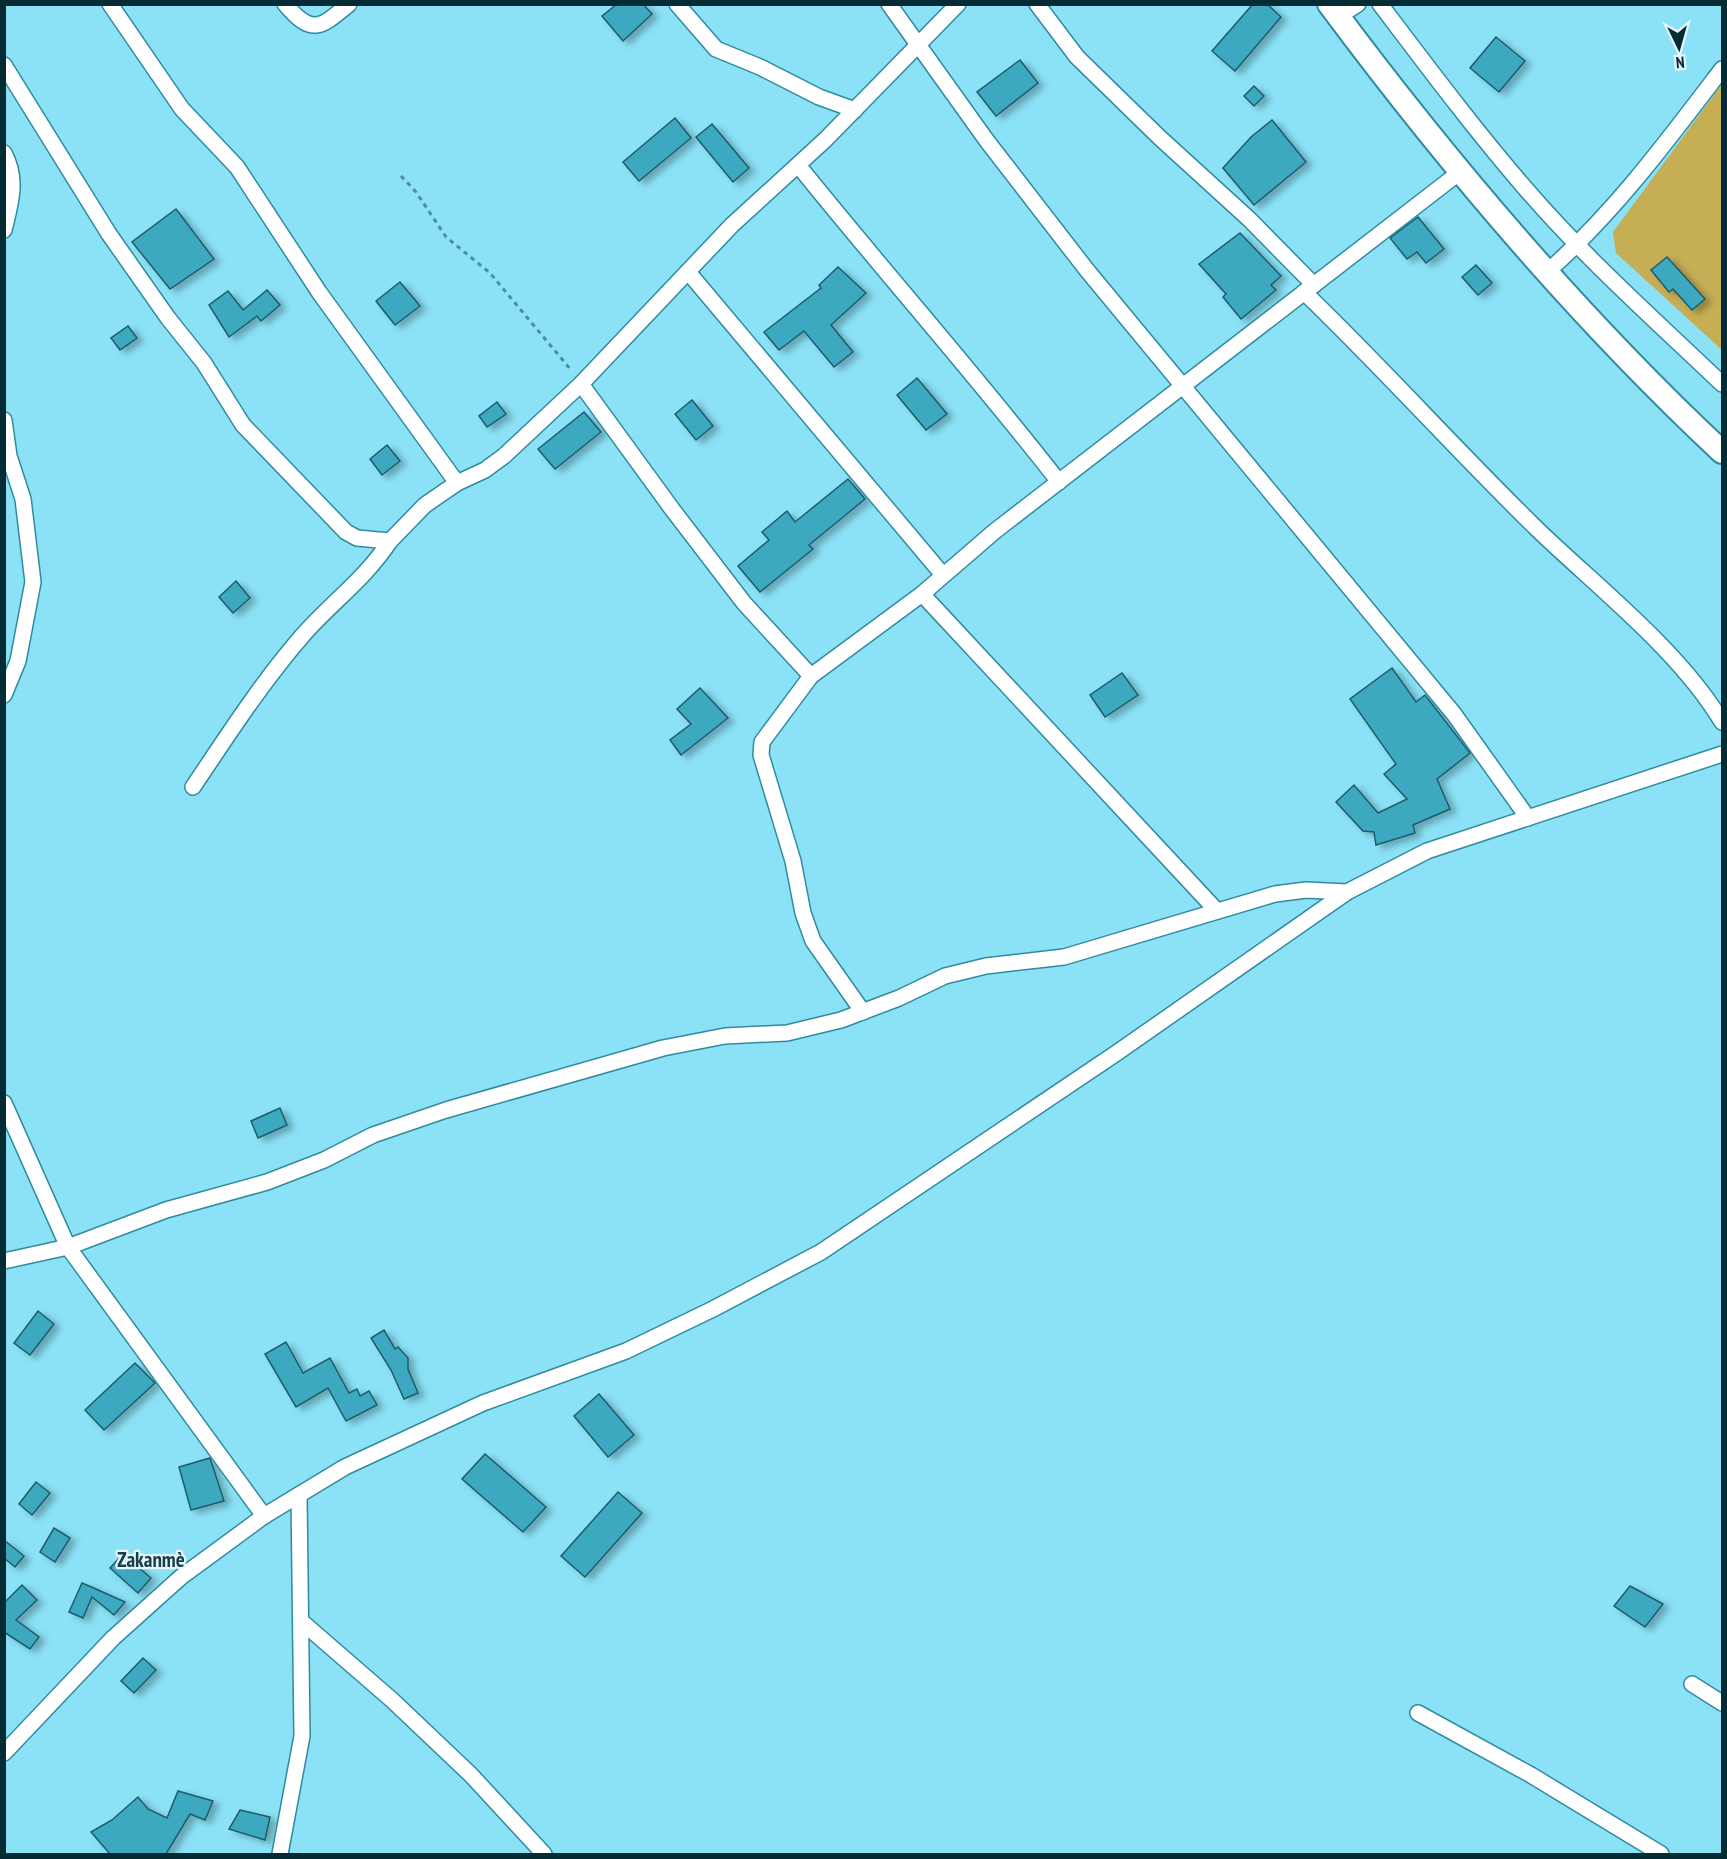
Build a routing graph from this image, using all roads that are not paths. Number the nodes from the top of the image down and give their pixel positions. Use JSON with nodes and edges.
{"nodes":[{"id":1,"x":110,"y":4,"type":"edge"},
{"id":2,"x":285,"y":4,"type":"edge"},
{"id":3,"x":349,"y":4,"type":"edge"},
{"id":4,"x":677,"y":4,"type":"edge"},
{"id":5,"x":889,"y":4,"type":"edge"},
{"id":6,"x":958,"y":4,"type":"edge"},
{"id":7,"x":1037,"y":4,"type":"edge"},
{"id":8,"x":1358,"y":4,"type":"edge"},
{"id":9,"x":1380,"y":4,"type":"edge"},
{"id":10,"x":1334,"y":11,"type":"edge"},
{"id":11,"x":919,"y":44,"type":"junction"},
{"id":12,"x":4,"y":65,"type":"edge"},
{"id":13,"x":1722,"y":69,"type":"edge"},
{"id":14,"x":855,"y":110,"type":"junction"},
{"id":15,"x":4,"y":153,"type":"edge"},
{"id":16,"x":798,"y":165,"type":"junction"},
{"id":17,"x":1460,"y":172,"type":"junction"},
{"id":18,"x":4,"y":230,"type":"edge"},
{"id":19,"x":1578,"y":245,"type":"junction"},
{"id":20,"x":1547,"y":272,"type":"junction"},
{"id":21,"x":689,"y":273,"type":"junction"},
{"id":22,"x":1309,"y":289,"type":"junction"},
{"id":23,"x":581,"y":384,"type":"junction"},
{"id":24,"x":1722,"y":384,"type":"edge"},
{"id":25,"x":1185,"y":386,"type":"junction"},
{"id":26,"x":4,"y":420,"type":"edge"},
{"id":27,"x":1722,"y":452,"type":"edge"},
{"id":28,"x":1059,"y":482,"type":"junction"},
{"id":29,"x":457,"y":483,"type":"junction"},
{"id":30,"x":390,"y":542,"type":"junction"},
{"id":31,"x":943,"y":575,"type":"junction"},
{"id":32,"x":922,"y":594,"type":"junction"},
{"id":33,"x":811,"y":676,"type":"junction"},
{"id":34,"x":4,"y":695,"type":"edge"},
{"id":35,"x":1722,"y":722,"type":"edge"},
{"id":36,"x":1722,"y":754,"type":"edge"},
{"id":37,"x":194,"y":787,"type":"dead end"},
{"id":38,"x":1528,"y":818,"type":"junction"},
{"id":39,"x":1347,"y":892,"type":"junction"},
{"id":40,"x":1217,"y":911,"type":"junction"},
{"id":41,"x":863,"y":1012,"type":"junction"},
{"id":42,"x":4,"y":1103,"type":"edge"},
{"id":43,"x":68,"y":1247,"type":"junction"},
{"id":44,"x":4,"y":1262,"type":"edge"},
{"id":45,"x":299,"y":1495,"type":"junction"},
{"id":46,"x":264,"y":1516,"type":"junction"},
{"id":47,"x":302,"y":1622,"type":"junction"},
{"id":48,"x":1692,"y":1684,"type":"dead end"},
{"id":49,"x":1722,"y":1703,"type":"edge"},
{"id":50,"x":1418,"y":1713,"type":"dead end"},
{"id":51,"x":4,"y":1753,"type":"edge"},
{"id":52,"x":280,"y":1854,"type":"edge"},
{"id":53,"x":544,"y":1854,"type":"edge"},
{"id":54,"x":1661,"y":1854,"type":"edge"}],
"edges":[{"from":1,"to":29,"type":"street"},
{"from":2,"to":3,"type":"street"},
{"from":4,"to":14,"type":"street"},
{"from":5,"to":11,"type":"street"},
{"from":6,"to":11,"type":"street"},
{"from":7,"to":22,"type":"street"},
{"from":8,"to":10,"type":"street"},
{"from":9,"to":19,"type":"street"},
{"from":10,"to":17,"type":"main road"},
{"from":11,"to":14,"type":"street"},
{"from":11,"to":25,"type":"street"},
{"from":12,"to":30,"type":"street"},
{"from":13,"to":19,"type":"street"},
{"from":14,"to":16,"type":"street"},
{"from":15,"to":18,"type":"street"},
{"from":16,"to":21,"type":"street"},
{"from":16,"to":28,"type":"street"},
{"from":17,"to":20,"type":"main road"},
{"from":17,"to":22,"type":"street"},
{"from":19,"to":20,"type":"street"},
{"from":19,"to":24,"type":"street"},
{"from":20,"to":27,"type":"main road"},
{"from":21,"to":23,"type":"street"},
{"from":21,"to":31,"type":"street"},
{"from":22,"to":25,"type":"street"},
{"from":22,"to":35,"type":"street"},
{"from":23,"to":29,"type":"street"},
{"from":23,"to":33,"type":"street"},
{"from":25,"to":28,"type":"street"},
{"from":25,"to":38,"type":"street"},
{"from":26,"to":34,"type":"street"},
{"from":28,"to":31,"type":"street"},
{"from":29,"to":30,"type":"street"},
{"from":30,"to":37,"type":"street"},
{"from":31,"to":32,"type":"street"},
{"from":32,"to":33,"type":"street"},
{"from":32,"to":40,"type":"street"},
{"from":33,"to":41,"type":"street"},
{"from":36,"to":38,"type":"street"},
{"from":38,"to":39,"type":"street"},
{"from":39,"to":40,"type":"street"},
{"from":39,"to":45,"type":"street"},
{"from":40,"to":41,"type":"street"},
{"from":41,"to":43,"type":"street"},
{"from":42,"to":43,"type":"street"},
{"from":43,"to":44,"type":"street"},
{"from":43,"to":46,"type":"street"},
{"from":45,"to":46,"type":"street"},
{"from":45,"to":47,"type":"street"},
{"from":46,"to":51,"type":"street"},
{"from":47,"to":52,"type":"street"},
{"from":47,"to":53,"type":"street"},
{"from":48,"to":49,"type":"street"},
{"from":50,"to":54,"type":"street"}]}
